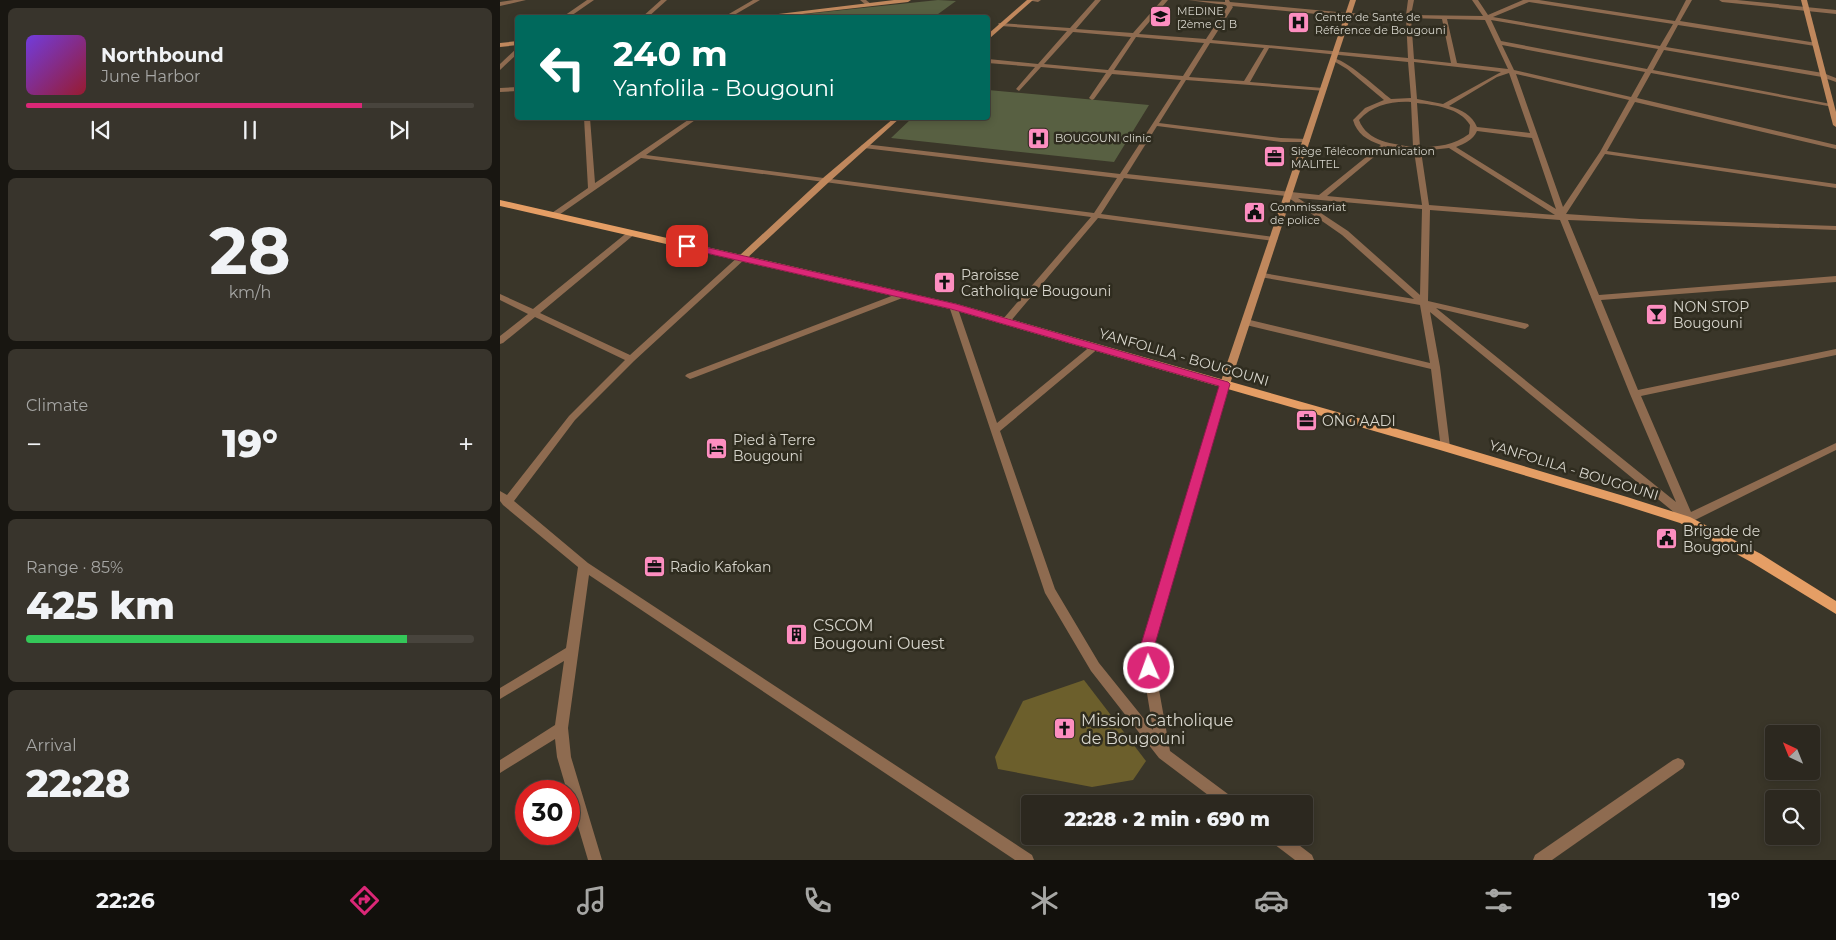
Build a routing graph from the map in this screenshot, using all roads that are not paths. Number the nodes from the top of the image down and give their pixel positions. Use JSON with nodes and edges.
{"nodes":[{"id":1,"x":523,"y":0,"type":"edge"},
{"id":2,"x":592,"y":0,"type":"edge"},
{"id":3,"x":664,"y":0,"type":"edge"},
{"id":4,"x":757,"y":0,"type":"edge"},
{"id":5,"x":862,"y":0,"type":"edge"},
{"id":6,"x":908,"y":0,"type":"edge"},
{"id":7,"x":1030,"y":0,"type":"edge"},
{"id":8,"x":1038,"y":0,"type":"edge"},
{"id":9,"x":1098,"y":0,"type":"edge"},
{"id":10,"x":1165,"y":0,"type":"edge"},
{"id":11,"x":1192,"y":0,"type":"edge"},
{"id":12,"x":1353,"y":0,"type":"edge"},
{"id":13,"x":1411,"y":0,"type":"edge"},
{"id":14,"x":1475,"y":0,"type":"edge"},
{"id":15,"x":1528,"y":0,"type":"edge"},
{"id":16,"x":1688,"y":0,"type":"edge"},
{"id":17,"x":1722,"y":0,"type":"edge"},
{"id":18,"x":1804,"y":0,"type":"edge"},
{"id":19,"x":500,"y":1,"type":"edge"},
{"id":20,"x":1228,"y":2,"type":"edge"},
{"id":21,"x":868,"y":4,"type":"junction"},
{"id":22,"x":1806,"y":8,"type":"junction"},
{"id":23,"x":1834,"y":12,"type":"edge"},
{"id":24,"x":568,"y":15,"type":"edge"},
{"id":25,"x":646,"y":15,"type":"edge"},
{"id":26,"x":730,"y":15,"type":"edge"},
{"id":27,"x":774,"y":15,"type":"edge"},
{"id":28,"x":1348,"y":15,"type":"junction"},
{"id":29,"x":1408,"y":16,"type":"junction"},
{"id":30,"x":1444,"y":17,"type":"junction"},
{"id":31,"x":1487,"y":18,"type":"junction"},
{"id":32,"x":1675,"y":23,"type":"junction"},
{"id":33,"x":1001,"y":24,"type":"junction"},
{"id":34,"x":1071,"y":30,"type":"junction"},
{"id":35,"x":990,"y":35,"type":"edge"},
{"id":36,"x":1135,"y":36,"type":"junction"},
{"id":37,"x":1207,"y":41,"type":"junction"},
{"id":38,"x":1498,"y":42,"type":"junction"},
{"id":39,"x":515,"y":43,"type":"edge"},
{"id":40,"x":1815,"y":44,"type":"junction"},
{"id":41,"x":500,"y":45,"type":"edge"},
{"id":42,"x":1267,"y":46,"type":"junction"},
{"id":43,"x":1661,"y":48,"type":"junction"},
{"id":44,"x":515,"y":52,"type":"edge"},
{"id":45,"x":1334,"y":56,"type":"junction"},
{"id":46,"x":1412,"y":60,"type":"junction"},
{"id":47,"x":990,"y":61,"type":"edge"},
{"id":48,"x":1454,"y":64,"type":"junction"},
{"id":49,"x":1038,"y":65,"type":"junction"},
{"id":50,"x":500,"y":68,"type":"edge"},
{"id":51,"x":1510,"y":71,"type":"junction"},
{"id":52,"x":1648,"y":71,"type":"junction"},
{"id":53,"x":1110,"y":72,"type":"junction"},
{"id":54,"x":1823,"y":75,"type":"junction"},
{"id":55,"x":1184,"y":77,"type":"junction"},
{"id":56,"x":1836,"y":80,"type":"edge"},
{"id":57,"x":1246,"y":83,"type":"junction"},
{"id":58,"x":1019,"y":88,"type":"dead end"},
{"id":59,"x":515,"y":89,"type":"edge"},
{"id":60,"x":500,"y":90,"type":"edge"},
{"id":61,"x":1324,"y":90,"type":"junction"},
{"id":62,"x":1092,"y":98,"type":"dead end"},
{"id":63,"x":1632,"y":99,"type":"junction"},
{"id":64,"x":1389,"y":101,"type":"junction"},
{"id":65,"x":1415,"y":101,"type":"junction"},
{"id":66,"x":1444,"y":106,"type":"junction"},
{"id":67,"x":1831,"y":106,"type":"junction"},
{"id":68,"x":587,"y":120,"type":"edge"},
{"id":69,"x":692,"y":120,"type":"edge"},
{"id":70,"x":895,"y":120,"type":"edge"},
{"id":71,"x":1155,"y":124,"type":"junction"},
{"id":72,"x":1836,"y":125,"type":"edge"},
{"id":73,"x":1474,"y":129,"type":"junction"},
{"id":74,"x":1536,"y":136,"type":"junction"},
{"id":75,"x":1307,"y":141,"type":"junction"},
{"id":76,"x":1386,"y":144,"type":"junction"},
{"id":77,"x":864,"y":146,"type":"junction"},
{"id":78,"x":1450,"y":146,"type":"junction"},
{"id":79,"x":1836,"y":147,"type":"edge"},
{"id":80,"x":1417,"y":149,"type":"junction"},
{"id":81,"x":1603,"y":152,"type":"junction"},
{"id":82,"x":640,"y":156,"type":"junction"},
{"id":83,"x":1121,"y":175,"type":"junction"},
{"id":84,"x":826,"y":180,"type":"junction"},
{"id":85,"x":1836,"y":186,"type":"edge"},
{"id":86,"x":592,"y":188,"type":"junction"},
{"id":87,"x":1289,"y":194,"type":"junction"},
{"id":88,"x":1321,"y":197,"type":"junction"},
{"id":89,"x":500,"y":203,"type":"edge"},
{"id":90,"x":1426,"y":208,"type":"junction"},
{"id":91,"x":553,"y":215,"type":"junction"},
{"id":92,"x":1563,"y":215,"type":"junction"},
{"id":93,"x":1097,"y":216,"type":"junction"},
{"id":94,"x":1836,"y":228,"type":"edge"},
{"id":95,"x":632,"y":233,"type":"junction"},
{"id":96,"x":1274,"y":239,"type":"junction"},
{"id":97,"x":742,"y":258,"type":"junction"},
{"id":98,"x":1263,"y":275,"type":"junction"},
{"id":99,"x":1836,"y":279,"type":"edge"},
{"id":100,"x":902,"y":295,"type":"junction"},
{"id":101,"x":500,"y":297,"type":"edge"},
{"id":102,"x":1597,"y":298,"type":"junction"},
{"id":103,"x":1424,"y":303,"type":"junction"},
{"id":104,"x":953,"y":306,"type":"junction"},
{"id":105,"x":532,"y":313,"type":"junction"},
{"id":106,"x":1006,"y":321,"type":"junction"},
{"id":107,"x":1246,"y":322,"type":"junction"},
{"id":108,"x":1524,"y":326,"type":"dead end"},
{"id":109,"x":500,"y":341,"type":"edge"},
{"id":110,"x":1095,"y":347,"type":"junction"},
{"id":111,"x":1836,"y":352,"type":"edge"},
{"id":112,"x":631,"y":359,"type":"junction"},
{"id":113,"x":1435,"y":367,"type":"junction"},
{"id":114,"x":690,"y":376,"type":"dead end"},
{"id":115,"x":1224,"y":384,"type":"junction"},
{"id":116,"x":1635,"y":394,"type":"junction"},
{"id":117,"x":995,"y":430,"type":"junction"},
{"id":118,"x":1836,"y":446,"type":"edge"},
{"id":119,"x":1445,"y":447,"type":"junction"},
{"id":120,"x":504,"y":498,"type":"edge"},
{"id":121,"x":1687,"y":519,"type":"junction"},
{"id":122,"x":584,"y":566,"type":"junction"},
{"id":123,"x":1836,"y":608,"type":"edge"},
{"id":124,"x":573,"y":650,"type":"junction"},
{"id":125,"x":500,"y":694,"type":"edge"},
{"id":126,"x":561,"y":728,"type":"junction"},
{"id":127,"x":1164,"y":754,"type":"junction"},
{"id":128,"x":1678,"y":764,"type":"dead end"},
{"id":129,"x":500,"y":767,"type":"edge"},
{"id":130,"x":1219,"y":795,"type":"edge"},
{"id":131,"x":1287,"y":845,"type":"edge"},
{"id":132,"x":595,"y":860,"type":"edge"},
{"id":133,"x":1027,"y":860,"type":"edge"},
{"id":134,"x":1308,"y":860,"type":"edge"},
{"id":135,"x":1540,"y":860,"type":"edge"}],
"edges":[{"from":1,"to":19,"type":"street"},
{"from":2,"to":24,"type":"street"},
{"from":3,"to":25,"type":"street"},
{"from":4,"to":26,"type":"street"},
{"from":5,"to":21,"type":"street"},
{"from":6,"to":21,"type":"street"},
{"from":7,"to":8,"type":"street"},
{"from":7,"to":33,"type":"street"},
{"from":9,"to":34,"type":"street"},
{"from":10,"to":36,"type":"street"},
{"from":11,"to":20,"type":"street"},
{"from":12,"to":28,"type":"street"},
{"from":13,"to":29,"type":"street"},
{"from":14,"to":31,"type":"street"},
{"from":15,"to":31,"type":"street"},
{"from":15,"to":32,"type":"street"},
{"from":16,"to":32,"type":"street"},
{"from":17,"to":22,"type":"street"},
{"from":18,"to":22,"type":"street"},
{"from":20,"to":28,"type":"street"},
{"from":20,"to":37,"type":"street"},
{"from":21,"to":27,"type":"street"},
{"from":22,"to":23,"type":"street"},
{"from":22,"to":40,"type":"street"},
{"from":28,"to":29,"type":"street"},
{"from":28,"to":45,"type":"street"},
{"from":29,"to":30,"type":"street"},
{"from":29,"to":46,"type":"street"},
{"from":30,"to":31,"type":"street"},
{"from":30,"to":48,"type":"street"},
{"from":31,"to":38,"type":"street"},
{"from":31,"to":43,"type":"street"},
{"from":32,"to":40,"type":"street"},
{"from":32,"to":43,"type":"street"},
{"from":33,"to":34,"type":"street"},
{"from":33,"to":35,"type":"street"},
{"from":34,"to":36,"type":"street"},
{"from":34,"to":49,"type":"street"},
{"from":36,"to":37,"type":"street"},
{"from":36,"to":53,"type":"street"},
{"from":37,"to":42,"type":"street"},
{"from":37,"to":55,"type":"street"},
{"from":38,"to":51,"type":"street"},
{"from":38,"to":52,"type":"street"},
{"from":39,"to":41,"type":"street"},
{"from":40,"to":54,"type":"street"},
{"from":42,"to":45,"type":"street"},
{"from":42,"to":57,"type":"street"},
{"from":43,"to":52,"type":"street"},
{"from":43,"to":54,"type":"street"},
{"from":44,"to":50,"type":"street"},
{"from":45,"to":46,"type":"street"},
{"from":45,"to":61,"type":"street"},
{"from":45,"to":64,"type":"street"},
{"from":46,"to":48,"type":"street"},
{"from":46,"to":65,"type":"street"},
{"from":47,"to":49,"type":"street"},
{"from":48,"to":51,"type":"street"},
{"from":49,"to":53,"type":"street"},
{"from":49,"to":58,"type":"street"},
{"from":51,"to":63,"type":"street"},
{"from":51,"to":66,"type":"street"},
{"from":51,"to":74,"type":"street"},
{"from":52,"to":63,"type":"street"},
{"from":52,"to":67,"type":"street"},
{"from":53,"to":55,"type":"street"},
{"from":53,"to":62,"type":"street"},
{"from":54,"to":56,"type":"street"},
{"from":54,"to":67,"type":"street"},
{"from":55,"to":57,"type":"street"},
{"from":55,"to":71,"type":"street"},
{"from":57,"to":61,"type":"street"},
{"from":59,"to":60,"type":"street"},
{"from":61,"to":75,"type":"street"},
{"from":63,"to":79,"type":"street"},
{"from":63,"to":81,"type":"street"},
{"from":64,"to":65,"type":"street"},
{"from":64,"to":76,"type":"street"},
{"from":65,"to":66,"type":"street"},
{"from":65,"to":80,"type":"street"},
{"from":66,"to":73,"type":"street"},
{"from":67,"to":72,"type":"street"},
{"from":68,"to":86,"type":"street"},
{"from":69,"to":82,"type":"street"},
{"from":70,"to":77,"type":"street"},
{"from":71,"to":75,"type":"street"},
{"from":71,"to":83,"type":"street"},
{"from":73,"to":74,"type":"street"},
{"from":73,"to":78,"type":"street"},
{"from":74,"to":92,"type":"street"},
{"from":75,"to":87,"type":"street"},
{"from":76,"to":80,"type":"street"},
{"from":76,"to":88,"type":"street"},
{"from":77,"to":83,"type":"street"},
{"from":77,"to":84,"type":"street"},
{"from":78,"to":80,"type":"street"},
{"from":78,"to":92,"type":"street"},
{"from":80,"to":90,"type":"street"},
{"from":81,"to":85,"type":"street"},
{"from":81,"to":92,"type":"street"},
{"from":82,"to":84,"type":"street"},
{"from":82,"to":86,"type":"street"},
{"from":83,"to":87,"type":"street"},
{"from":83,"to":93,"type":"street"},
{"from":84,"to":93,"type":"street"},
{"from":84,"to":97,"type":"street"},
{"from":86,"to":91,"type":"street"},
{"from":87,"to":88,"type":"street"},
{"from":87,"to":96,"type":"street"},
{"from":87,"to":103,"type":"street"},
{"from":88,"to":90,"type":"street"},
{"from":89,"to":91,"type":"main road","name":"YANFOLILA - BOUGOUNI"},
{"from":90,"to":92,"type":"street"},
{"from":90,"to":103,"type":"street"},
{"from":91,"to":95,"type":"main road","name":"YANFOLILA - BOUGOUNI"},
{"from":92,"to":94,"type":"street"},
{"from":92,"to":102,"type":"street"},
{"from":93,"to":96,"type":"street"},
{"from":93,"to":106,"type":"street"},
{"from":95,"to":97,"type":"main road","name":"YANFOLILA - BOUGOUNI"},
{"from":95,"to":105,"type":"street"},
{"from":96,"to":98,"type":"street"},
{"from":97,"to":100,"type":"main road","name":"YANFOLILA - BOUGOUNI"},
{"from":97,"to":112,"type":"street"},
{"from":98,"to":103,"type":"street"},
{"from":98,"to":107,"type":"street"},
{"from":99,"to":102,"type":"street"},
{"from":100,"to":104,"type":"main road","name":"YANFOLILA - BOUGOUNI"},
{"from":100,"to":114,"type":"street"},
{"from":101,"to":105,"type":"street"},
{"from":102,"to":116,"type":"street"},
{"from":103,"to":108,"type":"street"},
{"from":103,"to":113,"type":"street"},
{"from":103,"to":121,"type":"street"},
{"from":104,"to":106,"type":"main road","name":"YANFOLILA - BOUGOUNI"},
{"from":104,"to":117,"type":"street"},
{"from":105,"to":109,"type":"street"},
{"from":105,"to":112,"type":"street"},
{"from":106,"to":110,"type":"main road","name":"YANFOLILA - BOUGOUNI"},
{"from":107,"to":113,"type":"street"},
{"from":107,"to":115,"type":"street"},
{"from":110,"to":115,"type":"main road","name":"YANFOLILA - BOUGOUNI"},
{"from":110,"to":117,"type":"street"},
{"from":111,"to":116,"type":"street"},
{"from":112,"to":120,"type":"street"},
{"from":113,"to":119,"type":"street"},
{"from":115,"to":119,"type":"main road","name":"YANFOLILA - BOUGOUNI"},
{"from":115,"to":127,"type":"street"},
{"from":116,"to":121,"type":"street"},
{"from":117,"to":127,"type":"street"},
{"from":118,"to":121,"type":"street"},
{"from":119,"to":121,"type":"main road","name":"YANFOLILA - BOUGOUNI"},
{"from":120,"to":122,"type":"street"},
{"from":121,"to":123,"type":"main road","name":"YANFOLILA - BOUGOUNI"},
{"from":122,"to":124,"type":"street"},
{"from":122,"to":133,"type":"street"},
{"from":124,"to":125,"type":"street"},
{"from":124,"to":126,"type":"street"},
{"from":126,"to":129,"type":"street"},
{"from":126,"to":132,"type":"street"},
{"from":127,"to":130,"type":"street"},
{"from":128,"to":135,"type":"street"},
{"from":131,"to":134,"type":"street"}]}
